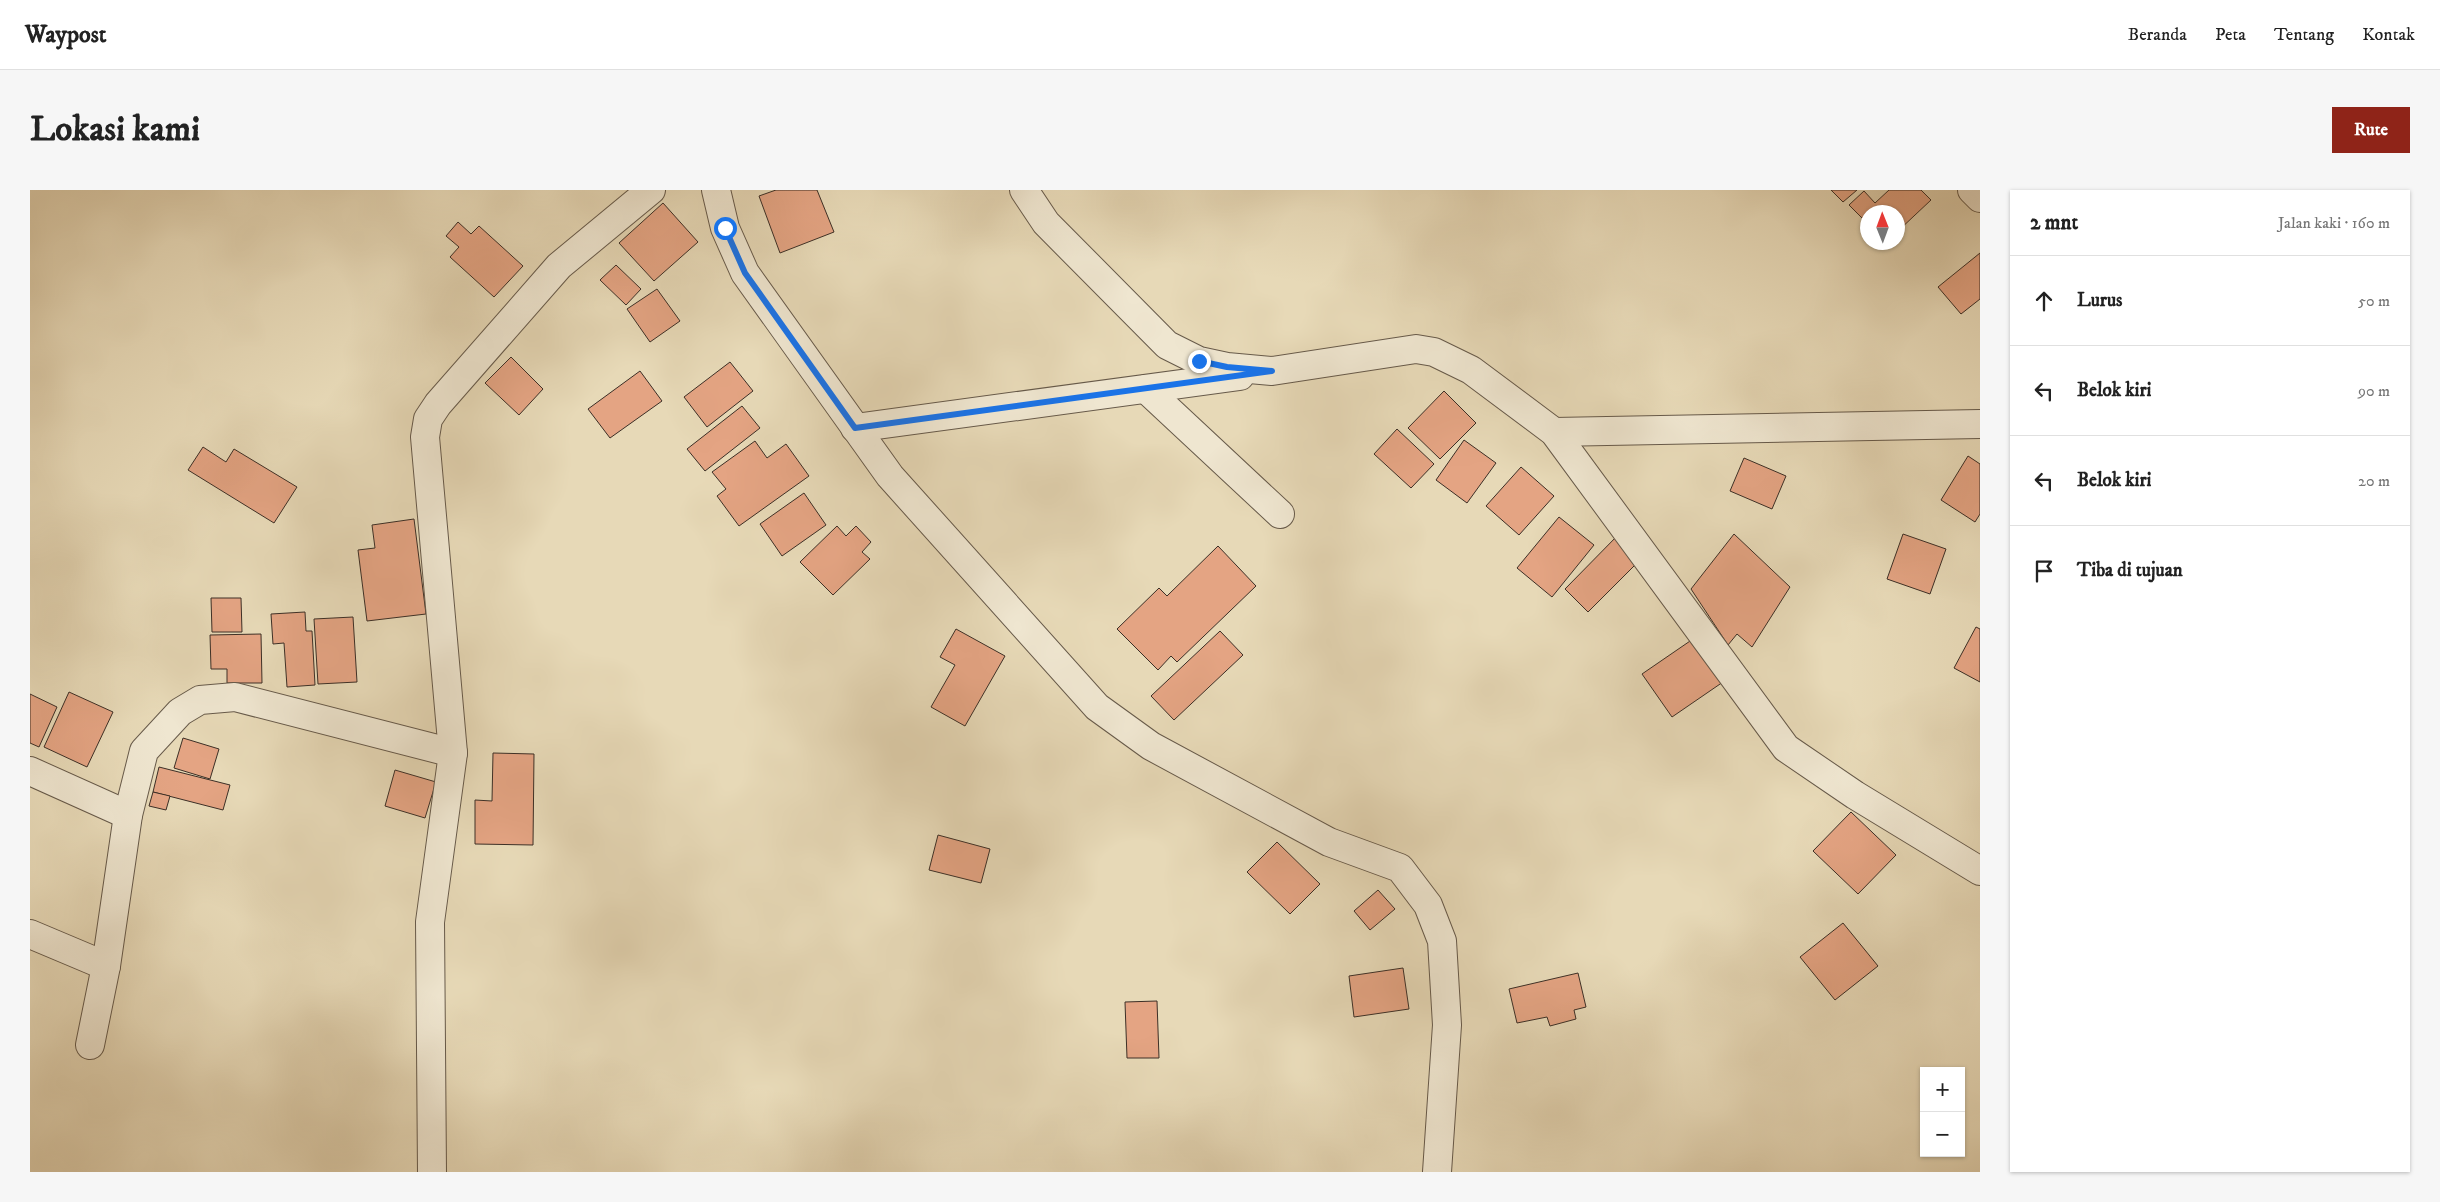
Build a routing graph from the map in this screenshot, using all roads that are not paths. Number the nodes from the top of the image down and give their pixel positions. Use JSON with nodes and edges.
{"nodes":[{"id":1,"x":651,"y":190,"type":"edge"},
{"id":2,"x":716,"y":190,"type":"edge"},
{"id":3,"x":1024,"y":190,"type":"edge"},
{"id":4,"x":1972,"y":190,"type":"edge"},
{"id":5,"x":1980,"y":198,"type":"edge"},
{"id":6,"x":1272,"y":371,"type":"junction"},
{"id":7,"x":1146,"y":389,"type":"junction"},
{"id":8,"x":1980,"y":424,"type":"edge"},
{"id":9,"x":855,"y":428,"type":"junction"},
{"id":10,"x":1554,"y":432,"type":"junction"},
{"id":11,"x":1280,"y":514,"type":"dead end"},
{"id":12,"x":453,"y":753,"type":"junction"},
{"id":13,"x":30,"y":771,"type":"edge"},
{"id":14,"x":128,"y":815,"type":"junction"},
{"id":15,"x":1980,"y":871,"type":"edge"},
{"id":16,"x":30,"y":934,"type":"edge"},
{"id":17,"x":106,"y":966,"type":"junction"},
{"id":18,"x":90,"y":1045,"type":"dead end"},
{"id":19,"x":432,"y":1172,"type":"edge"},
{"id":20,"x":1436,"y":1172,"type":"edge"}],
"edges":[{"from":1,"to":12,"type":"street"},
{"from":2,"to":9,"type":"street"},
{"from":3,"to":6,"type":"street"},
{"from":4,"to":5,"type":"street"},
{"from":6,"to":7,"type":"street"},
{"from":6,"to":10,"type":"street"},
{"from":7,"to":9,"type":"street"},
{"from":7,"to":11,"type":"street"},
{"from":8,"to":10,"type":"street"},
{"from":9,"to":20,"type":"street"},
{"from":10,"to":15,"type":"street"},
{"from":12,"to":14,"type":"street"},
{"from":12,"to":19,"type":"street"},
{"from":13,"to":14,"type":"street"},
{"from":14,"to":17,"type":"street"},
{"from":16,"to":17,"type":"street"},
{"from":17,"to":18,"type":"street"}]}
